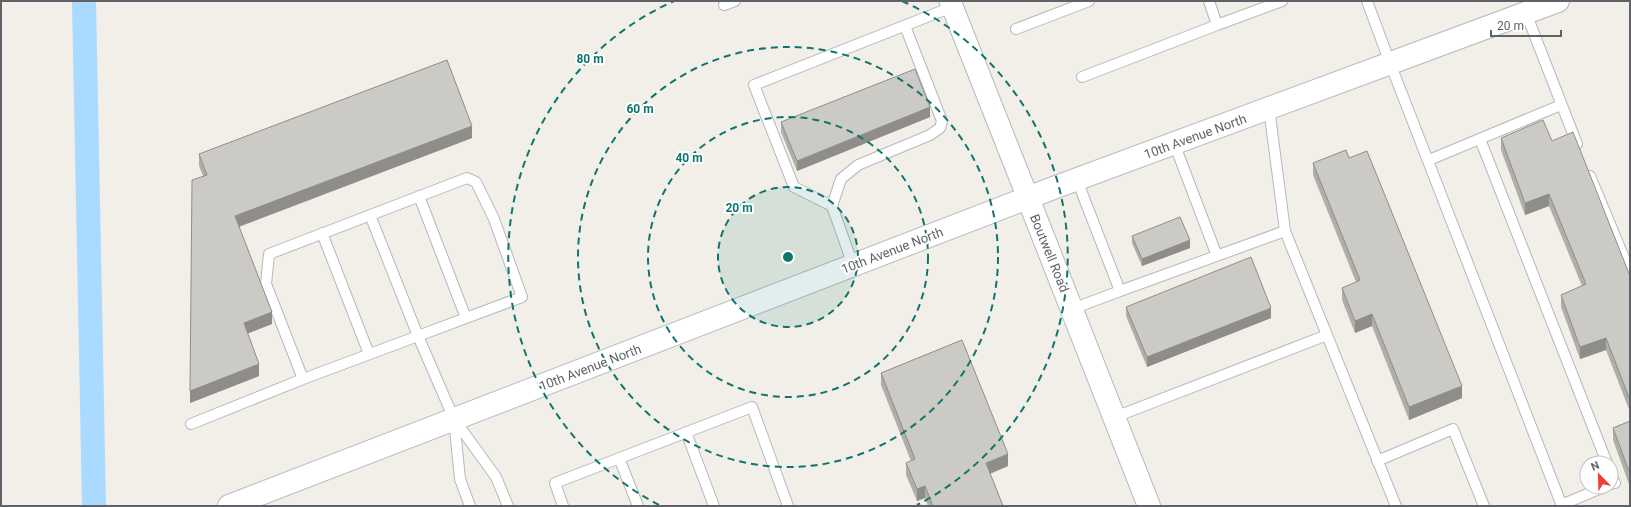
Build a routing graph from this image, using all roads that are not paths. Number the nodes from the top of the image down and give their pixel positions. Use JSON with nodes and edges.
{"nodes":[{"id":1,"x":735,"y":1,"type":"edge"},
{"id":2,"x":1089,"y":1,"type":"edge"},
{"id":3,"x":1209,"y":1,"type":"edge"},
{"id":4,"x":1282,"y":1,"type":"edge"},
{"id":5,"x":1367,"y":1,"type":"edge"},
{"id":6,"x":1558,"y":1,"type":"edge"},
{"id":7,"x":951,"y":4,"type":"edge"},
{"id":8,"x":724,"y":5,"type":"dead end"},
{"id":9,"x":1526,"y":13,"type":"junction"},
{"id":10,"x":1217,"y":25,"type":"junction"},
{"id":11,"x":906,"y":26,"type":"junction"},
{"id":12,"x":1016,"y":29,"type":"dead end"},
{"id":13,"x":1390,"y":64,"type":"junction"},
{"id":14,"x":1082,"y":77,"type":"dead end"},
{"id":15,"x":1561,"y":105,"type":"junction"},
{"id":16,"x":1269,"y":108,"type":"junction"},
{"id":17,"x":1480,"y":139,"type":"junction"},
{"id":18,"x":1174,"y":144,"type":"junction"},
{"id":19,"x":1582,"y":156,"type":"edge"},
{"id":20,"x":1429,"y":160,"type":"junction"},
{"id":21,"x":1588,"y":170,"type":"edge"},
{"id":22,"x":1077,"y":180,"type":"junction"},
{"id":23,"x":419,"y":196,"type":"junction"},
{"id":24,"x":1028,"y":198,"type":"junction"},
{"id":25,"x":832,"y":206,"type":"junction"},
{"id":26,"x":370,"y":216,"type":"junction"},
{"id":27,"x":1285,"y":231,"type":"junction"},
{"id":28,"x":322,"y":233,"type":"junction"},
{"id":29,"x":1217,"y":256,"type":"junction"},
{"id":30,"x":853,"y":265,"type":"junction"},
{"id":31,"x":1630,"y":272,"type":"edge"},
{"id":32,"x":1120,"y":290,"type":"junction"},
{"id":33,"x":1072,"y":310,"type":"junction"},
{"id":34,"x":466,"y":318,"type":"junction"},
{"id":35,"x":1327,"y":335,"type":"junction"},
{"id":36,"x":418,"y":336,"type":"junction"},
{"id":37,"x":369,"y":354,"type":"junction"},
{"id":38,"x":304,"y":378,"type":"junction"},
{"id":39,"x":1114,"y":417,"type":"junction"},
{"id":40,"x":454,"y":419,"type":"junction"},
{"id":41,"x":191,"y":424,"type":"dead end"},
{"id":42,"x":686,"y":432,"type":"junction"},
{"id":43,"x":1604,"y":455,"type":"edge"},
{"id":44,"x":619,"y":458,"type":"junction"},
{"id":45,"x":1378,"y":461,"type":"junction"},
{"id":46,"x":1585,"y":495,"type":"edge"},
{"id":47,"x":1561,"y":505,"type":"edge"},
{"id":48,"x":229,"y":506,"type":"edge"},
{"id":49,"x":470,"y":506,"type":"edge"},
{"id":50,"x":508,"y":506,"type":"edge"},
{"id":51,"x":563,"y":506,"type":"edge"},
{"id":52,"x":638,"y":506,"type":"edge"},
{"id":53,"x":714,"y":506,"type":"edge"},
{"id":54,"x":788,"y":506,"type":"edge"},
{"id":55,"x":1149,"y":506,"type":"edge"},
{"id":56,"x":1396,"y":506,"type":"edge"},
{"id":57,"x":1484,"y":506,"type":"edge"}],
"edges":[{"from":1,"to":8,"type":"lane"},
{"from":2,"to":12,"type":"lane"},
{"from":3,"to":10,"type":"lane"},
{"from":4,"to":10,"type":"lane"},
{"from":5,"to":13,"type":"lane"},
{"from":6,"to":9,"type":"street","name":"10th Avenue North"},
{"from":7,"to":11,"type":"lane"},
{"from":7,"to":24,"type":"street","name":"Boutwell Road"},
{"from":9,"to":13,"type":"street","name":"10th Avenue North"},
{"from":9,"to":15,"type":"lane"},
{"from":10,"to":14,"type":"lane"},
{"from":11,"to":25,"type":"lane"},
{"from":11,"to":25,"type":"lane"},
{"from":13,"to":16,"type":"street","name":"10th Avenue North"},
{"from":13,"to":20,"type":"lane"},
{"from":15,"to":17,"type":"lane"},
{"from":15,"to":19,"type":"lane"},
{"from":16,"to":18,"type":"street","name":"10th Avenue North"},
{"from":16,"to":27,"type":"lane"},
{"from":17,"to":20,"type":"lane"},
{"from":17,"to":43,"type":"lane"},
{"from":18,"to":22,"type":"street","name":"10th Avenue North"},
{"from":18,"to":29,"type":"lane"},
{"from":20,"to":47,"type":"lane"},
{"from":21,"to":31,"type":"lane"},
{"from":22,"to":24,"type":"street","name":"10th Avenue North"},
{"from":22,"to":32,"type":"lane"},
{"from":23,"to":26,"type":"lane"},
{"from":23,"to":34,"type":"lane"},
{"from":23,"to":34,"type":"lane"},
{"from":24,"to":30,"type":"street","name":"10th Avenue North"},
{"from":24,"to":33,"type":"street","name":"Boutwell Road"},
{"from":25,"to":30,"type":"lane"},
{"from":26,"to":28,"type":"lane"},
{"from":26,"to":36,"type":"lane"},
{"from":27,"to":29,"type":"lane"},
{"from":27,"to":35,"type":"lane"},
{"from":28,"to":37,"type":"lane"},
{"from":28,"to":38,"type":"lane"},
{"from":29,"to":32,"type":"lane"},
{"from":30,"to":40,"type":"street","name":"10th Avenue North"},
{"from":32,"to":33,"type":"lane"},
{"from":33,"to":39,"type":"street","name":"Boutwell Road"},
{"from":34,"to":36,"type":"lane"},
{"from":35,"to":39,"type":"lane"},
{"from":35,"to":45,"type":"lane"},
{"from":36,"to":37,"type":"lane"},
{"from":36,"to":40,"type":"lane"},
{"from":37,"to":38,"type":"lane"},
{"from":38,"to":41,"type":"lane"},
{"from":39,"to":55,"type":"street","name":"Boutwell Road"},
{"from":40,"to":48,"type":"street","name":"10th Avenue North"},
{"from":40,"to":49,"type":"lane"},
{"from":40,"to":50,"type":"lane"},
{"from":42,"to":44,"type":"lane"},
{"from":42,"to":53,"type":"lane"},
{"from":42,"to":54,"type":"lane"},
{"from":44,"to":51,"type":"lane"},
{"from":44,"to":52,"type":"lane"},
{"from":45,"to":56,"type":"lane"},
{"from":45,"to":57,"type":"lane"},
{"from":46,"to":47,"type":"lane"}]}
